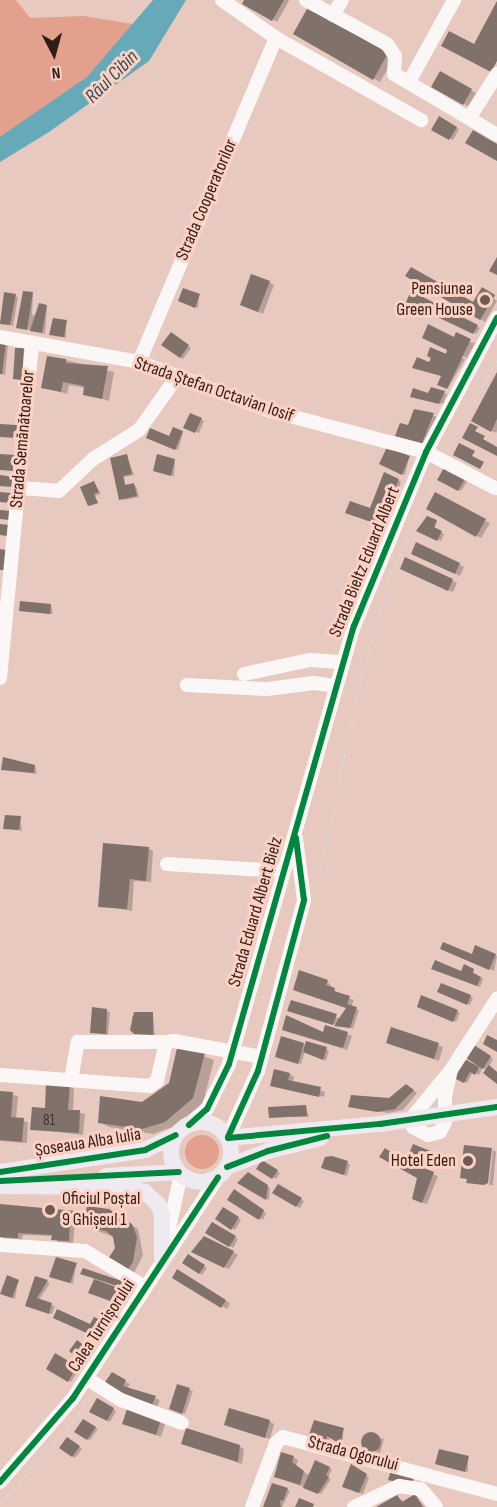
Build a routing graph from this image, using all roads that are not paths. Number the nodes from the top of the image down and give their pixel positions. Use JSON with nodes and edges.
{"nodes":[{"id":1,"x":306,"y":0,"type":"edge"},
{"id":2,"x":342,"y":0,"type":"edge"},
{"id":3,"x":453,"y":0,"type":"edge"},
{"id":4,"x":225,"y":3,"type":"edge"},
{"id":5,"x":333,"y":15,"type":"junction"},
{"id":6,"x":276,"y":38,"type":"junction"},
{"id":7,"x":497,"y":74,"type":"edge"},
{"id":8,"x":409,"y":82,"type":"junction"},
{"id":9,"x":470,"y":117,"type":"junction"},
{"id":10,"x":421,"y":120,"type":"dead end"},
{"id":11,"x":497,"y":135,"type":"edge"},
{"id":12,"x":497,"y":318,"type":"edge"},
{"id":13,"x":0,"y":338,"type":"edge"},
{"id":14,"x":32,"y":343,"type":"junction"},
{"id":15,"x":140,"y":362,"type":"junction"},
{"id":16,"x":177,"y":377,"type":"junction"},
{"id":17,"x":426,"y":452,"type":"junction"},
{"id":18,"x":20,"y":488,"type":"junction"},
{"id":19,"x":495,"y":488,"type":"dead end"},
{"id":20,"x":341,"y":662,"type":"junction"},
{"id":21,"x":244,"y":674,"type":"dead end"},
{"id":22,"x":0,"y":678,"type":"edge"},
{"id":23,"x":187,"y":685,"type":"dead end"},
{"id":24,"x":335,"y":686,"type":"junction"},
{"id":25,"x":295,"y":831,"type":"junction"},
{"id":26,"x":167,"y":864,"type":"dead end"},
{"id":27,"x":283,"y":871,"type":"junction"},
{"id":28,"x":497,"y":999,"type":"edge"},
{"id":29,"x":166,"y":1042,"type":"junction"},
{"id":30,"x":233,"y":1050,"type":"junction"},
{"id":31,"x":262,"y":1056,"type":"junction"},
{"id":32,"x":451,"y":1070,"type":"junction"},
{"id":33,"x":0,"y":1076,"type":"edge"},
{"id":34,"x":71,"y":1080,"type":"junction"},
{"id":35,"x":497,"y":1107,"type":"edge"},
{"id":36,"x":444,"y":1114,"type":"junction"},
{"id":37,"x":411,"y":1119,"type":"junction"},
{"id":38,"x":380,"y":1124,"type":"junction"},
{"id":39,"x":183,"y":1130,"type":"junction"},
{"id":40,"x":228,"y":1138,"type":"junction"},
{"id":41,"x":0,"y":1172,"type":"edge"},
{"id":42,"x":223,"y":1172,"type":"junction"},
{"id":43,"x":180,"y":1173,"type":"junction"},
{"id":44,"x":0,"y":1181,"type":"edge"},
{"id":45,"x":0,"y":1186,"type":"edge"},
{"id":46,"x":0,"y":1249,"type":"edge"},
{"id":47,"x":162,"y":1261,"type":"junction"},
{"id":48,"x":145,"y":1287,"type":"junction"},
{"id":49,"x":91,"y":1382,"type":"junction"},
{"id":50,"x":182,"y":1423,"type":"dead end"},
{"id":51,"x":0,"y":1482,"type":"edge"},
{"id":52,"x":497,"y":1494,"type":"edge"},
{"id":53,"x":252,"y":1507,"type":"edge"},
{"id":54,"x":354,"y":1507,"type":"edge"},
{"id":55,"x":436,"y":1507,"type":"edge"}],
"edges":[{"from":1,"to":5,"type":"street"},
{"from":2,"to":5,"type":"street"},
{"from":3,"to":8,"type":"street"},
{"from":4,"to":6,"type":"street"},
{"from":5,"to":8,"type":"street"},
{"from":6,"to":10,"type":"street"},
{"from":6,"to":15,"type":"street","name":"Strada Cooperatorilor"},
{"from":7,"to":9,"type":"street"},
{"from":8,"to":9,"type":"street"},
{"from":9,"to":11,"type":"street"},
{"from":12,"to":17,"type":"street","name":"Strada Bieltz Eduard Albert"},
{"from":13,"to":14,"type":"street","name":"Strada Ștefan Octavian Iosif"},
{"from":14,"to":15,"type":"street","name":"Strada Ștefan Octavian Iosif"},
{"from":14,"to":18,"type":"street","name":"Strada Semănătoarelor"},
{"from":15,"to":16,"type":"street","name":"Strada Ștefan Octavian Iosif"},
{"from":16,"to":17,"type":"street","name":"Strada Ștefan Octavian Iosif"},
{"from":16,"to":18,"type":"street"},
{"from":17,"to":19,"type":"street","name":"Strada Ștefan Octavian Iosif"},
{"from":17,"to":20,"type":"street","name":"Strada Bieltz Eduard Albert"},
{"from":18,"to":22,"type":"street","name":"Strada Semănătoarelor"},
{"from":20,"to":21,"type":"street"},
{"from":20,"to":24,"type":"street","name":"Strada Bieltz Eduard Albert"},
{"from":23,"to":24,"type":"street"},
{"from":24,"to":25,"type":"street","name":"Strada Bieltz Eduard Albert"},
{"from":25,"to":27,"type":"street","name":"Strada Eduard Albert Bielz"},
{"from":25,"to":31,"type":"street","name":"Strada Eduard Albert Bielz"},
{"from":26,"to":27,"type":"street"},
{"from":27,"to":30,"type":"street","name":"Strada Eduard Albert Bielz"},
{"from":28,"to":32,"type":"street"},
{"from":29,"to":30,"type":"street"},
{"from":29,"to":34,"type":"street"},
{"from":29,"to":34,"type":"street"},
{"from":30,"to":31,"type":"street"},
{"from":30,"to":39,"type":"street","name":"Strada Eduard Albert Bielz"},
{"from":31,"to":40,"type":"street","name":"Strada Eduard Albert Bielz"},
{"from":32,"to":36,"type":"street"},
{"from":32,"to":37,"type":"street"},
{"from":33,"to":34,"type":"street"},
{"from":35,"to":36,"type":"main road","name":"Șoseaua Alba Iulia"},
{"from":36,"to":37,"type":"main road","name":"Șoseaua Alba Iulia"},
{"from":37,"to":38,"type":"main road","name":"Șoseaua Alba Iulia"},
{"from":38,"to":40,"type":"main road","name":"Șoseaua Alba Iulia"},
{"from":38,"to":42,"type":"main road","name":"Șoseaua Alba Iulia"},
{"from":39,"to":40,"type":"main road"},
{"from":39,"to":41,"type":"main road","name":"Șoseaua Alba Iulia"},
{"from":39,"to":43,"type":"main road"},
{"from":40,"to":42,"type":"main road"},
{"from":42,"to":43,"type":"main road","name":"Șoseaua Alba Iulia"},
{"from":42,"to":47,"type":"street","name":"Calea Turnișorului"},
{"from":43,"to":44,"type":"main road","name":"Șoseaua Alba Iulia"},
{"from":43,"to":47,"type":"street","name":"Calea Turnișorului"},
{"from":45,"to":47,"type":"main road"},
{"from":46,"to":48,"type":"street"},
{"from":47,"to":48,"type":"street","name":"Calea Turnișorului"},
{"from":48,"to":49,"type":"street","name":"Calea Turnișorului"},
{"from":49,"to":50,"type":"street"},
{"from":49,"to":51,"type":"street","name":"Calea Turnișorului"},
{"from":52,"to":53,"type":"street","name":"Strada Ogorului"},
{"from":54,"to":55,"type":"street"}]}
